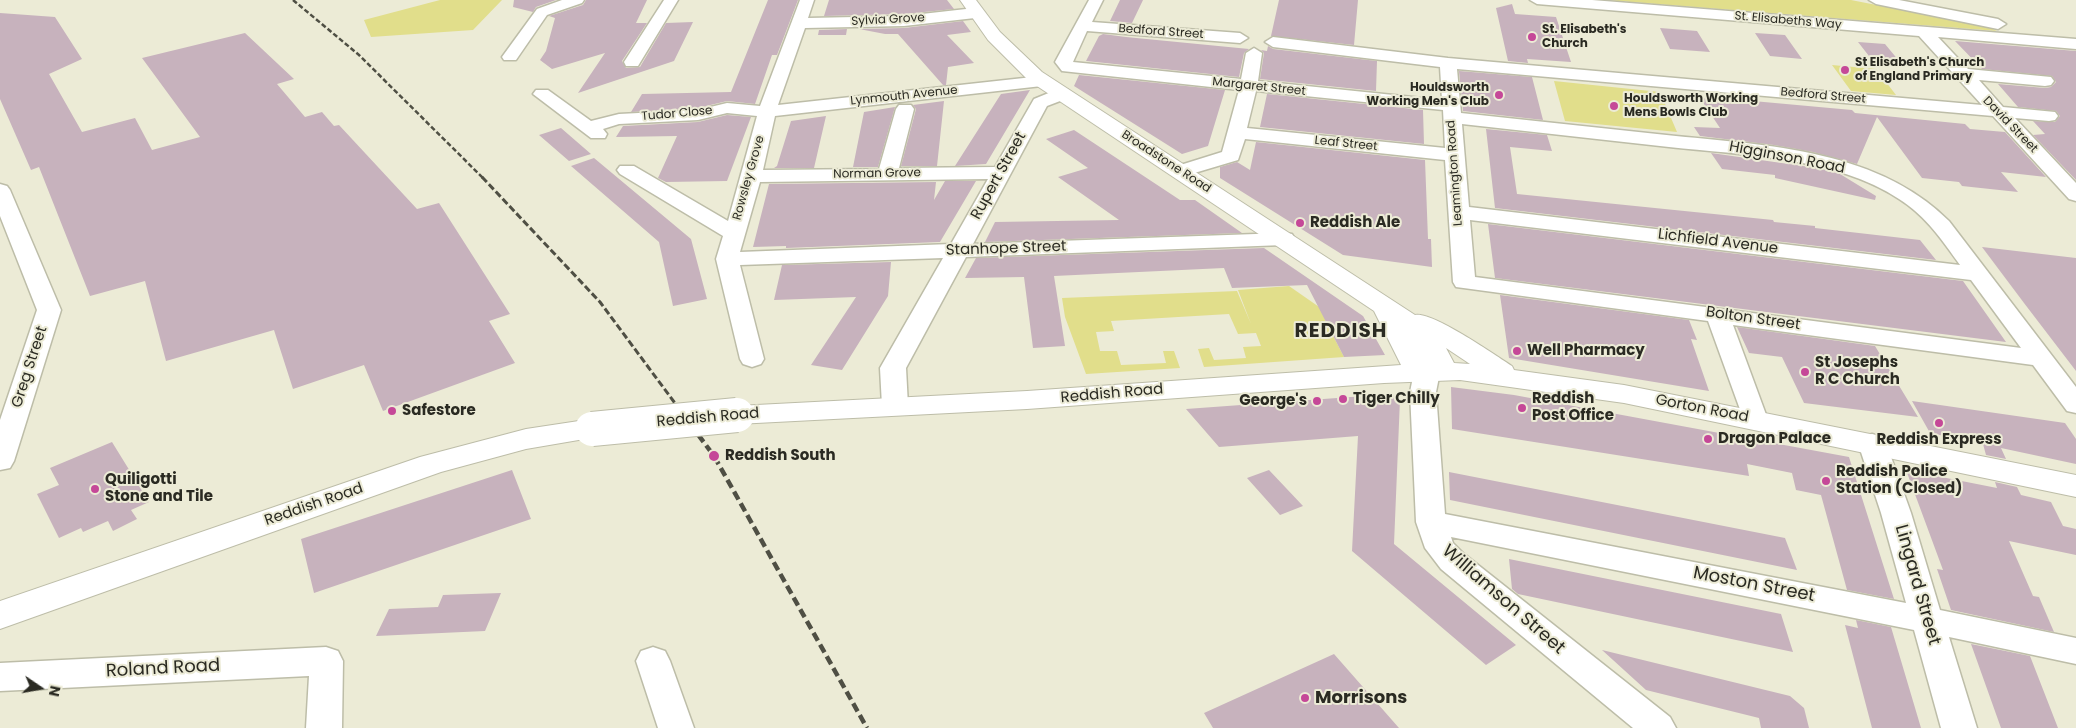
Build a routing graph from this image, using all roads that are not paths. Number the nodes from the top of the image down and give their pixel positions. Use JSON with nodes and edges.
{"nodes":[{"id":1,"x":577,"y":0,"type":"edge"},
{"id":2,"x":671,"y":0,"type":"edge"},
{"id":3,"x":807,"y":0,"type":"edge"},
{"id":4,"x":1096,"y":0,"type":"edge"},
{"id":5,"x":1537,"y":0,"type":"edge"},
{"id":6,"x":1876,"y":0,"type":"edge"},
{"id":7,"x":971,"y":6,"type":"edge"},
{"id":8,"x":800,"y":23,"type":"junction"},
{"id":9,"x":1082,"y":26,"type":"junction"},
{"id":10,"x":1924,"y":32,"type":"junction"},
{"id":11,"x":1240,"y":38,"type":"dead end"},
{"id":12,"x":2039,"y":41,"type":"junction"},
{"id":13,"x":1273,"y":42,"type":"dead end"},
{"id":14,"x":2076,"y":44,"type":"edge"},
{"id":15,"x":1254,"y":53,"type":"dead end"},
{"id":16,"x":510,"y":57,"type":"dead end"},
{"id":17,"x":632,"y":62,"type":"dead end"},
{"id":18,"x":1448,"y":63,"type":"junction"},
{"id":19,"x":1962,"y":74,"type":"junction"},
{"id":20,"x":1042,"y":81,"type":"junction"},
{"id":21,"x":2044,"y":81,"type":"dead end"},
{"id":22,"x":1249,"y":86,"type":"junction"},
{"id":23,"x":542,"y":94,"type":"dead end"},
{"id":24,"x":1062,"y":94,"type":"junction"},
{"id":25,"x":905,"y":109,"type":"dead end"},
{"id":26,"x":1996,"y":111,"type":"junction"},
{"id":27,"x":767,"y":112,"type":"junction"},
{"id":28,"x":1451,"y":112,"type":"junction"},
{"id":29,"x":2048,"y":116,"type":"dead end"},
{"id":30,"x":1237,"y":133,"type":"junction"},
{"id":31,"x":1454,"y":155,"type":"junction"},
{"id":32,"x":627,"y":170,"type":"dead end"},
{"id":33,"x":1181,"y":172,"type":"junction"},
{"id":34,"x":888,"y":173,"type":"junction"},
{"id":35,"x":1001,"y":173,"type":"junction"},
{"id":36,"x":752,"y":176,"type":"junction"},
{"id":37,"x":0,"y":190,"type":"edge"},
{"id":38,"x":2076,"y":195,"type":"edge"},
{"id":39,"x":1458,"y":212,"type":"junction"},
{"id":40,"x":733,"y":233,"type":"junction"},
{"id":41,"x":1284,"y":240,"type":"junction"},
{"id":42,"x":958,"y":251,"type":"junction"},
{"id":43,"x":727,"y":259,"type":"junction"},
{"id":44,"x":1979,"y":274,"type":"junction"},
{"id":45,"x":1464,"y":282,"type":"joint"},
{"id":46,"x":1382,"y":304,"type":"junction"},
{"id":47,"x":1718,"y":314,"type":"junction"},
{"id":48,"x":2041,"y":358,"type":"junction"},
{"id":49,"x":752,"y":359,"type":"dead end"},
{"id":50,"x":1430,"y":372,"type":"junction"},
{"id":51,"x":1515,"y":379,"type":"junction"},
{"id":52,"x":2076,"y":405,"type":"edge"},
{"id":53,"x":895,"y":406,"type":"junction"},
{"id":54,"x":1755,"y":420,"type":"junction"},
{"id":55,"x":4,"y":434,"type":"edge"},
{"id":56,"x":1872,"y":443,"type":"junction"},
{"id":57,"x":0,"y":461,"type":"edge"},
{"id":58,"x":2076,"y":486,"type":"edge"},
{"id":59,"x":1431,"y":522,"type":"junction"},
{"id":60,"x":0,"y":615,"type":"edge"},
{"id":61,"x":1927,"y":621,"type":"junction"},
{"id":62,"x":2076,"y":651,"type":"edge"},
{"id":63,"x":654,"y":661,"type":"dead end"},
{"id":64,"x":0,"y":677,"type":"edge"},
{"id":65,"x":324,"y":728,"type":"edge"},
{"id":66,"x":676,"y":728,"type":"edge"},
{"id":67,"x":1658,"y":728,"type":"edge"},
{"id":68,"x":1959,"y":728,"type":"edge"}],
"edges":[{"from":1,"to":16,"type":"street"},
{"from":2,"to":17,"type":"street"},
{"from":3,"to":8,"type":"street","name":"Rowsley Grove"},
{"from":4,"to":9,"type":"street"},
{"from":5,"to":10,"type":"street","name":"St. Elisabeths Way"},
{"from":6,"to":12,"type":"street"},
{"from":7,"to":8,"type":"street","name":"Sylvia Grove"},
{"from":7,"to":20,"type":"main road","name":"Broadstone Road"},
{"from":8,"to":27,"type":"street","name":"Rowsley Grove"},
{"from":9,"to":11,"type":"street","name":"Bedford Street"},
{"from":9,"to":22,"type":"street","name":"Margaret Street"},
{"from":10,"to":12,"type":"street","name":"St. Elisabeths Way"},
{"from":10,"to":19,"type":"street","name":"David Street"},
{"from":12,"to":14,"type":"street","name":"St. Elisabeths Way"},
{"from":13,"to":18,"type":"street","name":"Bedford Street"},
{"from":15,"to":22,"type":"street"},
{"from":18,"to":26,"type":"street","name":"Bedford Street"},
{"from":18,"to":28,"type":"street","name":"Leamington Road"},
{"from":19,"to":21,"type":"street"},
{"from":19,"to":26,"type":"street","name":"David Street"},
{"from":20,"to":24,"type":"main road","name":"Broadstone Road"},
{"from":20,"to":27,"type":"street","name":"Lynmouth Avenue"},
{"from":22,"to":28,"type":"street","name":"Margaret Street"},
{"from":22,"to":30,"type":"street"},
{"from":23,"to":27,"type":"street","name":"Tudor Close"},
{"from":24,"to":33,"type":"main road","name":"Broadstone Road"},
{"from":24,"to":35,"type":"street","name":"Rupert Street"},
{"from":25,"to":34,"type":"street"},
{"from":26,"to":29,"type":"street","name":"Bedford Street"},
{"from":26,"to":38,"type":"street","name":"David Street"},
{"from":27,"to":36,"type":"street","name":"Rowsley Grove"},
{"from":28,"to":31,"type":"street","name":"Leamington Road"},
{"from":28,"to":44,"type":"street","name":"Higginson Road"},
{"from":30,"to":31,"type":"street","name":"Leaf Street"},
{"from":30,"to":33,"type":"street"},
{"from":31,"to":39,"type":"street","name":"Leamington Road"},
{"from":32,"to":40,"type":"street"},
{"from":33,"to":41,"type":"main road","name":"Broadstone Road"},
{"from":34,"to":35,"type":"street","name":"Norman Grove"},
{"from":34,"to":36,"type":"street","name":"Norman Grove"},
{"from":35,"to":42,"type":"street","name":"Rupert Street"},
{"from":36,"to":40,"type":"street","name":"Rowsley Grove"},
{"from":37,"to":55,"type":"street","name":"Greg Street"},
{"from":39,"to":44,"type":"street","name":"Lichfield Avenue"},
{"from":39,"to":45,"type":"street","name":"Leamington Road"},
{"from":40,"to":43,"type":"street","name":"Rowsley Grove"},
{"from":41,"to":42,"type":"street","name":"Stanhope Street"},
{"from":41,"to":46,"type":"main road","name":"Broadstone Road"},
{"from":42,"to":43,"type":"street","name":"Stanhope Street"},
{"from":42,"to":53,"type":"street","name":"Rupert Street"},
{"from":43,"to":49,"type":"street","name":"Rowsley Grove"},
{"from":44,"to":48,"type":"street","name":"Higginson Road"},
{"from":45,"to":47,"type":"street","name":"Bolton Street"},
{"from":46,"to":50,"type":"main road","name":"Broadstone Road"},
{"from":46,"to":51,"type":"main road"},
{"from":47,"to":48,"type":"street","name":"Bolton Street"},
{"from":47,"to":54,"type":"street"},
{"from":48,"to":52,"type":"street","name":"Higginson Road"},
{"from":50,"to":51,"type":"main road","name":"Gorton Road"},
{"from":50,"to":53,"type":"main road","name":"Reddish Road"},
{"from":50,"to":59,"type":"street","name":"Williamson Street"},
{"from":51,"to":54,"type":"main road","name":"Gorton Road"},
{"from":53,"to":60,"type":"main road","name":"Reddish Road","bridge":true},
{"from":54,"to":56,"type":"main road","name":"Gorton Road"},
{"from":55,"to":57,"type":"street","name":"Greg Street"},
{"from":56,"to":58,"type":"main road","name":"Gorton Road"},
{"from":56,"to":61,"type":"street","name":"Lingard Street"},
{"from":59,"to":61,"type":"street","name":"Moston Street"},
{"from":59,"to":67,"type":"street","name":"Williamson Street"},
{"from":61,"to":62,"type":"street","name":"Moston Street"},
{"from":61,"to":68,"type":"street","name":"Lingard Street"},
{"from":63,"to":66,"type":"street"},
{"from":64,"to":65,"type":"street","name":"Roland Road"}]}
